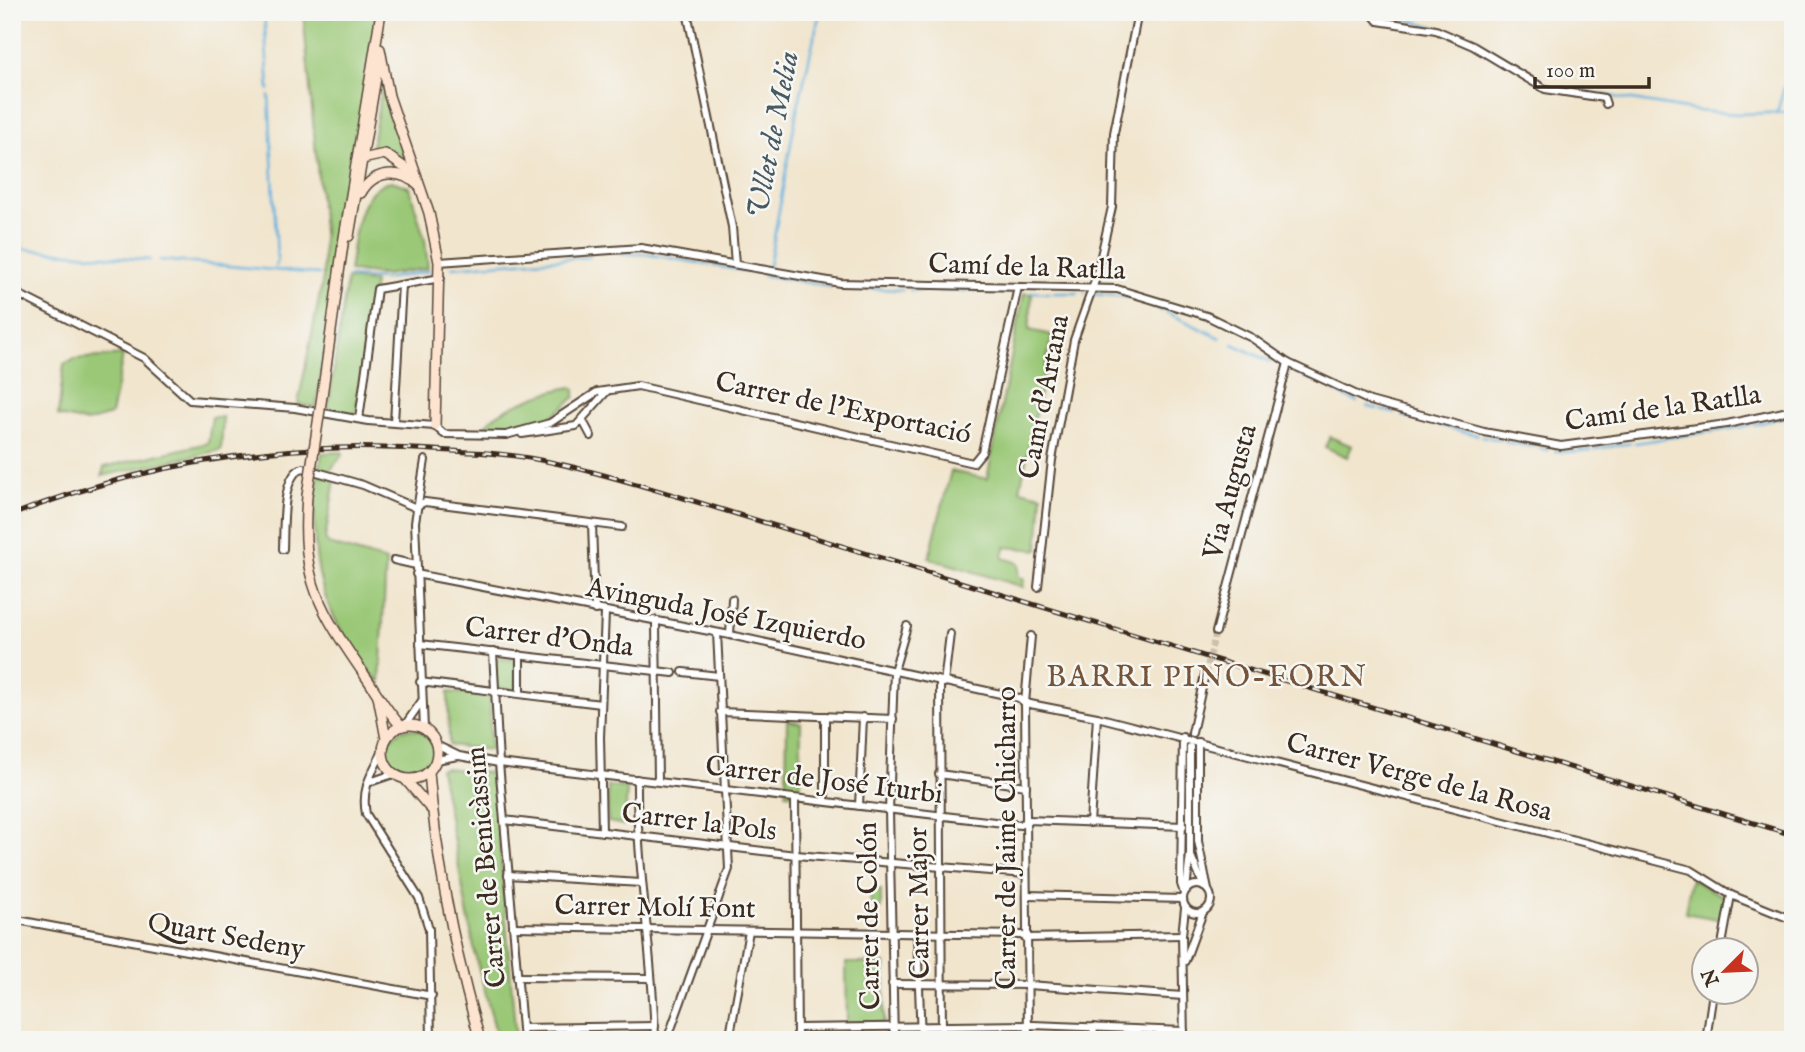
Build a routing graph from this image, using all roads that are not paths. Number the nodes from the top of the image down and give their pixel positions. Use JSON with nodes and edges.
{"nodes":[{"id":1,"x":381,"y":12,"type":"edge"},
{"id":2,"x":687,"y":12,"type":"edge"},
{"id":3,"x":1138,"y":12,"type":"edge"},
{"id":4,"x":1370,"y":12,"type":"edge"},
{"id":5,"x":380,"y":49,"type":"junction"},
{"id":6,"x":368,"y":89,"type":"junction"},
{"id":7,"x":1606,"y":104,"type":"dead end"},
{"id":8,"x":362,"y":160,"type":"junction"},
{"id":9,"x":384,"y":173,"type":"junction"},
{"id":10,"x":415,"y":175,"type":"junction"},
{"id":11,"x":419,"y":187,"type":"junction"},
{"id":12,"x":357,"y":201,"type":"junction"},
{"id":13,"x":348,"y":212,"type":"junction"},
{"id":14,"x":439,"y":262,"type":"junction"},
{"id":15,"x":340,"y":264,"type":"junction"},
{"id":16,"x":735,"y":264,"type":"junction"},
{"id":17,"x":441,"y":278,"type":"junction"},
{"id":18,"x":402,"y":285,"type":"junction"},
{"id":19,"x":1018,"y":287,"type":"junction"},
{"id":20,"x":1091,"y":287,"type":"junction"},
{"id":21,"x":12,"y":290,"type":"edge"},
{"id":22,"x":1288,"y":363,"type":"junction"},
{"id":23,"x":603,"y":392,"type":"junction"},
{"id":24,"x":579,"y":402,"type":"junction"},
{"id":25,"x":1793,"y":410,"type":"edge"},
{"id":26,"x":560,"y":417,"type":"junction"},
{"id":27,"x":585,"y":418,"type":"junction"},
{"id":28,"x":359,"y":419,"type":"junction"},
{"id":29,"x":394,"y":422,"type":"junction"},
{"id":30,"x":435,"y":426,"type":"junction"},
{"id":31,"x":565,"y":429,"type":"junction"},
{"id":32,"x":506,"y":435,"type":"junction"},
{"id":33,"x":591,"y":436,"type":"dead end"},
{"id":34,"x":425,"y":460,"type":"dead end"},
{"id":35,"x":417,"y":505,"type":"junction"},
{"id":36,"x":592,"y":523,"type":"junction"},
{"id":37,"x":622,"y":527,"type":"dead end"},
{"id":38,"x":282,"y":549,"type":"dead end"},
{"id":39,"x":394,"y":560,"type":"dead end"},
{"id":40,"x":416,"y":565,"type":"junction"},
{"id":41,"x":416,"y":574,"type":"junction"},
{"id":42,"x":1038,"y":587,"type":"dead end"},
{"id":43,"x":732,"y":599,"type":"dead end"},
{"id":44,"x":594,"y":610,"type":"junction"},
{"id":45,"x":605,"y":613,"type":"junction"},
{"id":46,"x":656,"y":623,"type":"junction"},
{"id":47,"x":907,"y":626,"type":"dead end"},
{"id":48,"x":1216,"y":632,"type":"tunnel mouth"},
{"id":49,"x":717,"y":633,"type":"junction"},
{"id":50,"x":950,"y":634,"type":"dead end"},
{"id":51,"x":730,"y":635,"type":"junction"},
{"id":52,"x":1031,"y":636,"type":"dead end"},
{"id":53,"x":420,"y":644,"type":"junction"},
{"id":54,"x":493,"y":652,"type":"junction"},
{"id":55,"x":520,"y":655,"type":"junction"},
{"id":56,"x":603,"y":666,"type":"junction"},
{"id":57,"x":657,"y":670,"type":"junction"},
{"id":58,"x":894,"y":671,"type":"junction"},
{"id":59,"x":683,"y":672,"type":"dead end"},
{"id":60,"x":673,"y":673,"type":"dead end"},
{"id":61,"x":1205,"y":674,"type":"tunnel mouth"},
{"id":62,"x":719,"y":676,"type":"junction"},
{"id":63,"x":420,"y":682,"type":"junction"},
{"id":64,"x":942,"y":682,"type":"junction"},
{"id":65,"x":494,"y":691,"type":"junction"},
{"id":66,"x":377,"y":694,"type":"junction"},
{"id":67,"x":520,"y":694,"type":"junction"},
{"id":68,"x":421,"y":702,"type":"junction"},
{"id":69,"x":1025,"y":703,"type":"junction"},
{"id":70,"x":601,"y":704,"type":"junction"},
{"id":71,"x":720,"y":712,"type":"junction"},
{"id":72,"x":825,"y":716,"type":"junction"},
{"id":73,"x":863,"y":717,"type":"junction"},
{"id":74,"x":1097,"y":717,"type":"junction"},
{"id":75,"x":893,"y":719,"type":"junction"},
{"id":76,"x":403,"y":725,"type":"junction"},
{"id":77,"x":424,"y":729,"type":"junction"},
{"id":78,"x":1192,"y":733,"type":"dead end"},
{"id":79,"x":1183,"y":737,"type":"junction"},
{"id":80,"x":386,"y":739,"type":"junction"},
{"id":81,"x":1198,"y":742,"type":"junction"},
{"id":82,"x":436,"y":745,"type":"junction"},
{"id":83,"x":1191,"y":747,"type":"dead end"},
{"id":84,"x":382,"y":753,"type":"junction"},
{"id":85,"x":459,"y":756,"type":"junction"},
{"id":86,"x":436,"y":760,"type":"junction"},
{"id":87,"x":499,"y":764,"type":"junction"},
{"id":88,"x":429,"y":772,"type":"junction"},
{"id":89,"x":393,"y":774,"type":"junction"},
{"id":90,"x":939,"y":774,"type":"junction"},
{"id":91,"x":600,"y":775,"type":"junction"},
{"id":92,"x":405,"y":779,"type":"junction"},
{"id":93,"x":637,"y":779,"type":"junction"},
{"id":94,"x":658,"y":781,"type":"junction"},
{"id":95,"x":365,"y":785,"type":"junction"},
{"id":96,"x":1026,"y":786,"type":"junction"},
{"id":97,"x":726,"y":790,"type":"junction"},
{"id":98,"x":795,"y":799,"type":"junction"},
{"id":99,"x":825,"y":801,"type":"junction"},
{"id":100,"x":859,"y":806,"type":"junction"},
{"id":101,"x":889,"y":811,"type":"junction"},
{"id":102,"x":432,"y":813,"type":"junction"},
{"id":103,"x":940,"y":817,"type":"junction"},
{"id":104,"x":504,"y":820,"type":"junction"},
{"id":105,"x":1028,"y":820,"type":"junction"},
{"id":106,"x":1090,"y":823,"type":"junction"},
{"id":107,"x":1183,"y":826,"type":"junction"},
{"id":108,"x":602,"y":832,"type":"junction"},
{"id":109,"x":636,"y":836,"type":"junction"},
{"id":110,"x":729,"y":848,"type":"junction"},
{"id":111,"x":1190,"y":854,"type":"junction"},
{"id":112,"x":796,"y":855,"type":"junction"},
{"id":113,"x":890,"y":864,"type":"junction"},
{"id":114,"x":940,"y":869,"type":"junction"},
{"id":115,"x":1026,"y":874,"type":"junction"},
{"id":116,"x":508,"y":875,"type":"junction"},
{"id":117,"x":641,"y":883,"type":"junction"},
{"id":118,"x":1206,"y":889,"type":"junction"},
{"id":119,"x":1184,"y":894,"type":"junction"},
{"id":120,"x":1027,"y":895,"type":"junction"},
{"id":121,"x":1731,"y":895,"type":"junction"},
{"id":122,"x":1185,"y":908,"type":"junction"},
{"id":123,"x":1203,"y":912,"type":"junction"},
{"id":124,"x":12,"y":919,"type":"edge"},
{"id":125,"x":1793,"y":920,"type":"edge"},
{"id":126,"x":513,"y":927,"type":"junction"},
{"id":127,"x":647,"y":929,"type":"junction"},
{"id":128,"x":706,"y":929,"type":"junction"},
{"id":129,"x":749,"y":930,"type":"junction"},
{"id":130,"x":796,"y":932,"type":"junction"},
{"id":131,"x":890,"y":933,"type":"junction"},
{"id":132,"x":917,"y":933,"type":"junction"},
{"id":133,"x":942,"y":934,"type":"junction"},
{"id":134,"x":1182,"y":935,"type":"junction"},
{"id":135,"x":1724,"y":936,"type":"edge"},
{"id":136,"x":1026,"y":938,"type":"junction"},
{"id":137,"x":1184,"y":962,"type":"junction"},
{"id":138,"x":517,"y":977,"type":"junction"},
{"id":139,"x":651,"y":978,"type":"junction"},
{"id":140,"x":919,"y":983,"type":"junction"},
{"id":141,"x":943,"y":983,"type":"junction"},
{"id":142,"x":892,"y":984,"type":"junction"},
{"id":143,"x":1028,"y":985,"type":"junction"},
{"id":144,"x":432,"y":996,"type":"junction"},
{"id":145,"x":1183,"y":996,"type":"junction"},
{"id":146,"x":1711,"y":1006,"type":"edge"},
{"id":147,"x":654,"y":1026,"type":"junction"},
{"id":148,"x":1028,"y":1027,"type":"junction"},
{"id":149,"x":1094,"y":1027,"type":"junction"},
{"id":150,"x":522,"y":1028,"type":"junction"},
{"id":151,"x":797,"y":1028,"type":"junction"},
{"id":152,"x":921,"y":1028,"type":"junction"},
{"id":153,"x":942,"y":1028,"type":"junction"},
{"id":154,"x":893,"y":1029,"type":"junction"},
{"id":155,"x":1184,"y":1031,"type":"junction"},
{"id":156,"x":431,"y":1040,"type":"edge"},
{"id":157,"x":480,"y":1040,"type":"edge"},
{"id":158,"x":523,"y":1040,"type":"edge"},
{"id":159,"x":655,"y":1040,"type":"edge"},
{"id":160,"x":667,"y":1040,"type":"edge"},
{"id":161,"x":729,"y":1040,"type":"edge"},
{"id":162,"x":797,"y":1040,"type":"edge"},
{"id":163,"x":894,"y":1040,"type":"edge"},
{"id":164,"x":921,"y":1040,"type":"edge"},
{"id":165,"x":942,"y":1040,"type":"edge"},
{"id":166,"x":1028,"y":1040,"type":"edge"},
{"id":167,"x":1093,"y":1040,"type":"edge"},
{"id":168,"x":1184,"y":1040,"type":"edge"},
{"id":169,"x":1706,"y":1040,"type":"edge"}],
"edges":[{"from":1,"to":5,"type":"main road"},
{"from":1,"to":6,"type":"main road"},
{"from":2,"to":16,"type":"street"},
{"from":3,"to":20,"type":"street","name":"Camí d'Artana"},
{"from":4,"to":7,"type":"street"},
{"from":5,"to":8,"type":"main road"},
{"from":5,"to":10,"type":"main road"},
{"from":6,"to":8,"type":"main road"},
{"from":6,"to":13,"type":"main road"},
{"from":8,"to":9,"type":"main road"},
{"from":8,"to":10,"type":"main road"},
{"from":8,"to":12,"type":"main road"},
{"from":8,"to":13,"type":"main road"},
{"from":9,"to":11,"type":"main road"},
{"from":9,"to":12,"type":"main road"},
{"from":10,"to":11,"type":"main road"},
{"from":11,"to":14,"type":"main road"},
{"from":12,"to":15,"type":"main road"},
{"from":13,"to":15,"type":"main road"},
{"from":14,"to":16,"type":"street","name":"Camí de la Ratlla"},
{"from":14,"to":17,"type":"main road"},
{"from":15,"to":66,"type":"main road","bridge":true},
{"from":16,"to":19,"type":"street","name":"Camí de la Ratlla"},
{"from":17,"to":18,"type":"street"},
{"from":17,"to":30,"type":"main road"},
{"from":18,"to":28,"type":"street"},
{"from":18,"to":29,"type":"street"},
{"from":19,"to":20,"type":"street","name":"Camí de la Ratlla"},
{"from":19,"to":23,"type":"street","name":"Carrer de l'Exportació"},
{"from":20,"to":22,"type":"street","name":"Camí de la Ratlla"},
{"from":20,"to":42,"type":"street","name":"Camí d'Artana"},
{"from":21,"to":28,"type":"street"},
{"from":22,"to":25,"type":"street","name":"Camí de la Ratlla"},
{"from":22,"to":48,"type":"street","name":"Via Augusta"},
{"from":23,"to":24,"type":"street"},
{"from":23,"to":27,"type":"street"},
{"from":24,"to":26,"type":"street"},
{"from":24,"to":27,"type":"street"},
{"from":26,"to":31,"type":"street"},
{"from":26,"to":32,"type":"street"},
{"from":27,"to":31,"type":"street"},
{"from":27,"to":33,"type":"street"},
{"from":28,"to":29,"type":"street"},
{"from":29,"to":30,"type":"street"},
{"from":30,"to":32,"type":"street"},
{"from":31,"to":32,"type":"street"},
{"from":34,"to":35,"type":"street"},
{"from":35,"to":36,"type":"street"},
{"from":35,"to":38,"type":"street"},
{"from":35,"to":40,"type":"street"},
{"from":36,"to":37,"type":"street"},
{"from":36,"to":44,"type":"street"},
{"from":39,"to":40,"type":"street"},
{"from":40,"to":41,"type":"street"},
{"from":41,"to":44,"type":"street","name":"Avinguda José Izquierdo"},
{"from":41,"to":53,"type":"street"},
{"from":43,"to":51,"type":"street"},
{"from":44,"to":45,"type":"street","name":"Avinguda José Izquierdo"},
{"from":45,"to":46,"type":"street","name":"Avinguda José Izquierdo"},
{"from":45,"to":56,"type":"street"},
{"from":46,"to":49,"type":"street","name":"Avinguda José Izquierdo"},
{"from":46,"to":57,"type":"street"},
{"from":47,"to":58,"type":"street","name":"Carrer de Colón"},
{"from":49,"to":51,"type":"street","name":"Avinguda José Izquierdo"},
{"from":49,"to":62,"type":"street"},
{"from":50,"to":64,"type":"street","name":"Carrer Major"},
{"from":51,"to":58,"type":"street","name":"Avinguda José Izquierdo"},
{"from":52,"to":69,"type":"street","name":"Carrer de Jaime Chicharro"},
{"from":53,"to":54,"type":"street","name":"Carrer d'Onda"},
{"from":53,"to":63,"type":"street"},
{"from":54,"to":55,"type":"street","name":"Carrer d'Onda"},
{"from":54,"to":65,"type":"street","name":"Carrer de Benicàssim"},
{"from":55,"to":56,"type":"street","name":"Carrer d'Onda"},
{"from":55,"to":67,"type":"street"},
{"from":56,"to":57,"type":"street","name":"Carrer d'Onda"},
{"from":56,"to":70,"type":"street"},
{"from":57,"to":60,"type":"street","name":"Carrer d'Onda"},
{"from":57,"to":94,"type":"street"},
{"from":58,"to":64,"type":"street","name":"Avinguda José Izquierdo"},
{"from":58,"to":75,"type":"street","name":"Carrer de Colón"},
{"from":59,"to":62,"type":"street"},
{"from":61,"to":78,"type":"street"},
{"from":62,"to":71,"type":"street"},
{"from":63,"to":65,"type":"street"},
{"from":63,"to":68,"type":"street"},
{"from":64,"to":69,"type":"street","name":"Avinguda José Izquierdo"},
{"from":64,"to":90,"type":"street","name":"Carrer Major"},
{"from":65,"to":67,"type":"street"},
{"from":65,"to":87,"type":"street","name":"Carrer de Benicàssim"},
{"from":66,"to":76,"type":"main road"},
{"from":66,"to":80,"type":"main road"},
{"from":67,"to":70,"type":"street"},
{"from":68,"to":76,"type":"street"},
{"from":68,"to":77,"type":"street"},
{"from":69,"to":74,"type":"street","name":"Carrer Verge de la Rosa"},
{"from":69,"to":96,"type":"street","name":"Carrer de Jaime Chicharro"},
{"from":70,"to":91,"type":"street"},
{"from":71,"to":72,"type":"street"},
{"from":71,"to":97,"type":"street"},
{"from":72,"to":73,"type":"street"},
{"from":72,"to":99,"type":"street"},
{"from":73,"to":75,"type":"street"},
{"from":73,"to":100,"type":"street"},
{"from":74,"to":79,"type":"street","name":"Carrer Verge de la Rosa"},
{"from":74,"to":106,"type":"street"},
{"from":75,"to":101,"type":"street","name":"Carrer de Colón"},
{"from":76,"to":77,"type":"main road"},
{"from":76,"to":80,"type":"main road"},
{"from":77,"to":82,"type":"main road"},
{"from":79,"to":81,"type":"street","name":"Carrer Verge de la Rosa"},
{"from":79,"to":107,"type":"street"},
{"from":80,"to":84,"type":"main road"},
{"from":81,"to":118,"type":"street"},
{"from":81,"to":121,"type":"street","name":"Carrer Verge de la Rosa"},
{"from":82,"to":85,"type":"street","name":"Carrer de José Iturbi"},
{"from":82,"to":86,"type":"main road"},
{"from":83,"to":111,"type":"street"},
{"from":84,"to":89,"type":"main road"},
{"from":84,"to":95,"type":"street"},
{"from":85,"to":86,"type":"street","name":"Carrer de José Iturbi"},
{"from":85,"to":87,"type":"street","name":"Carrer de José Iturbi"},
{"from":86,"to":88,"type":"main road"},
{"from":87,"to":91,"type":"street","name":"Carrer de José Iturbi"},
{"from":87,"to":104,"type":"street","name":"Carrer de Benicàssim"},
{"from":88,"to":92,"type":"main road"},
{"from":88,"to":102,"type":"main road"},
{"from":89,"to":92,"type":"main road"},
{"from":89,"to":95,"type":"street"},
{"from":90,"to":96,"type":"street"},
{"from":90,"to":103,"type":"street","name":"Carrer Major"},
{"from":91,"to":93,"type":"street","name":"Carrer de José Iturbi"},
{"from":91,"to":108,"type":"street"},
{"from":92,"to":102,"type":"main road"},
{"from":93,"to":94,"type":"street","name":"Carrer de José Iturbi"},
{"from":93,"to":109,"type":"street"},
{"from":94,"to":97,"type":"street","name":"Carrer de José Iturbi"},
{"from":95,"to":144,"type":"street"},
{"from":96,"to":105,"type":"street","name":"Carrer de Jaime Chicharro"},
{"from":97,"to":98,"type":"street","name":"Carrer de José Iturbi"},
{"from":97,"to":110,"type":"street"},
{"from":98,"to":99,"type":"street","name":"Carrer de José Iturbi"},
{"from":98,"to":112,"type":"street"},
{"from":99,"to":100,"type":"street","name":"Carrer de José Iturbi"},
{"from":100,"to":101,"type":"street","name":"Carrer de José Iturbi"},
{"from":101,"to":103,"type":"street","name":"Carrer de José Iturbi"},
{"from":101,"to":113,"type":"street","name":"Carrer de Colón"},
{"from":102,"to":157,"type":"main road"},
{"from":103,"to":105,"type":"street","name":"Carrer de José Iturbi"},
{"from":103,"to":114,"type":"street","name":"Carrer Major"},
{"from":104,"to":108,"type":"street","name":"Carrer la Pols"},
{"from":104,"to":116,"type":"street","name":"Carrer de Benicàssim"},
{"from":105,"to":106,"type":"street","name":"Carrer de José Iturbi"},
{"from":105,"to":115,"type":"street","name":"Carrer de Jaime Chicharro"},
{"from":106,"to":107,"type":"street","name":"Carrer de José Iturbi"},
{"from":107,"to":119,"type":"street"},
{"from":108,"to":109,"type":"street","name":"Carrer la Pols"},
{"from":109,"to":110,"type":"street","name":"Carrer la Pols"},
{"from":109,"to":117,"type":"street"},
{"from":110,"to":112,"type":"street","name":"Carrer la Pols"},
{"from":110,"to":128,"type":"street"},
{"from":111,"to":118,"type":"street"},
{"from":111,"to":119,"type":"street"},
{"from":112,"to":113,"type":"street","name":"Carrer la Pols"},
{"from":112,"to":130,"type":"street"},
{"from":113,"to":114,"type":"street","name":"Carrer la Pols"},
{"from":113,"to":131,"type":"street","name":"Carrer de Colón"},
{"from":114,"to":115,"type":"street","name":"Carrer la Pols"},
{"from":114,"to":133,"type":"street","name":"Carrer Major"},
{"from":115,"to":120,"type":"street","name":"Carrer de Jaime Chicharro"},
{"from":116,"to":117,"type":"street"},
{"from":116,"to":126,"type":"street","name":"Carrer de Benicàssim"},
{"from":117,"to":127,"type":"street"},
{"from":118,"to":119,"type":"street"},
{"from":118,"to":123,"type":"street"},
{"from":119,"to":120,"type":"street"},
{"from":119,"to":122,"type":"street"},
{"from":120,"to":136,"type":"street","name":"Carrer de Jaime Chicharro"},
{"from":121,"to":125,"type":"street","name":"Carrer Verge de la Rosa"},
{"from":121,"to":135,"type":"street"},
{"from":122,"to":123,"type":"street"},
{"from":122,"to":134,"type":"street"},
{"from":123,"to":137,"type":"street"},
{"from":124,"to":144,"type":"street","name":"Quart Sedeny"},
{"from":126,"to":127,"type":"street","name":"Carrer Molí Font"},
{"from":126,"to":138,"type":"street","name":"Carrer de Benicàssim"},
{"from":127,"to":128,"type":"street","name":"Carrer Molí Font"},
{"from":127,"to":139,"type":"street"},
{"from":128,"to":129,"type":"street","name":"Carrer Molí Font"},
{"from":128,"to":160,"type":"street"},
{"from":129,"to":130,"type":"street","name":"Carrer Molí Font"},
{"from":129,"to":161,"type":"street"},
{"from":130,"to":131,"type":"street","name":"Carrer Molí Font"},
{"from":130,"to":151,"type":"street"},
{"from":131,"to":132,"type":"street","name":"Carrer Molí Font"},
{"from":131,"to":142,"type":"street","name":"Carrer de Colón"},
{"from":132,"to":133,"type":"street","name":"Carrer Molí Font"},
{"from":132,"to":140,"type":"street"},
{"from":133,"to":136,"type":"street","name":"Carrer Molí Font"},
{"from":133,"to":141,"type":"street","name":"Carrer Major"},
{"from":134,"to":136,"type":"street","name":"Carrer Molí Font"},
{"from":134,"to":137,"type":"street"},
{"from":136,"to":143,"type":"street","name":"Carrer de Jaime Chicharro"},
{"from":137,"to":145,"type":"street"},
{"from":138,"to":139,"type":"street"},
{"from":138,"to":150,"type":"street","name":"Carrer de Benicàssim"},
{"from":139,"to":147,"type":"street"},
{"from":140,"to":141,"type":"street"},
{"from":140,"to":142,"type":"street"},
{"from":140,"to":152,"type":"street"},
{"from":141,"to":143,"type":"street"},
{"from":141,"to":153,"type":"street","name":"Carrer Major"},
{"from":142,"to":154,"type":"street","name":"Carrer de Colón"},
{"from":143,"to":145,"type":"street"},
{"from":143,"to":148,"type":"street","name":"Carrer de Jaime Chicharro"},
{"from":144,"to":156,"type":"street"},
{"from":145,"to":155,"type":"street"},
{"from":146,"to":169,"type":"street"},
{"from":147,"to":150,"type":"street"},
{"from":147,"to":159,"type":"street"},
{"from":148,"to":149,"type":"street"},
{"from":148,"to":153,"type":"street"},
{"from":148,"to":166,"type":"street","name":"Carrer de Jaime Chicharro"},
{"from":149,"to":155,"type":"street"},
{"from":149,"to":167,"type":"street"},
{"from":150,"to":158,"type":"street","name":"Carrer de Benicàssim"},
{"from":151,"to":154,"type":"street"},
{"from":151,"to":162,"type":"street"},
{"from":152,"to":153,"type":"street"},
{"from":152,"to":154,"type":"street"},
{"from":152,"to":164,"type":"street"},
{"from":153,"to":165,"type":"street","name":"Carrer Major"},
{"from":154,"to":163,"type":"street","name":"Carrer de Colón"},
{"from":155,"to":168,"type":"street"}]}
